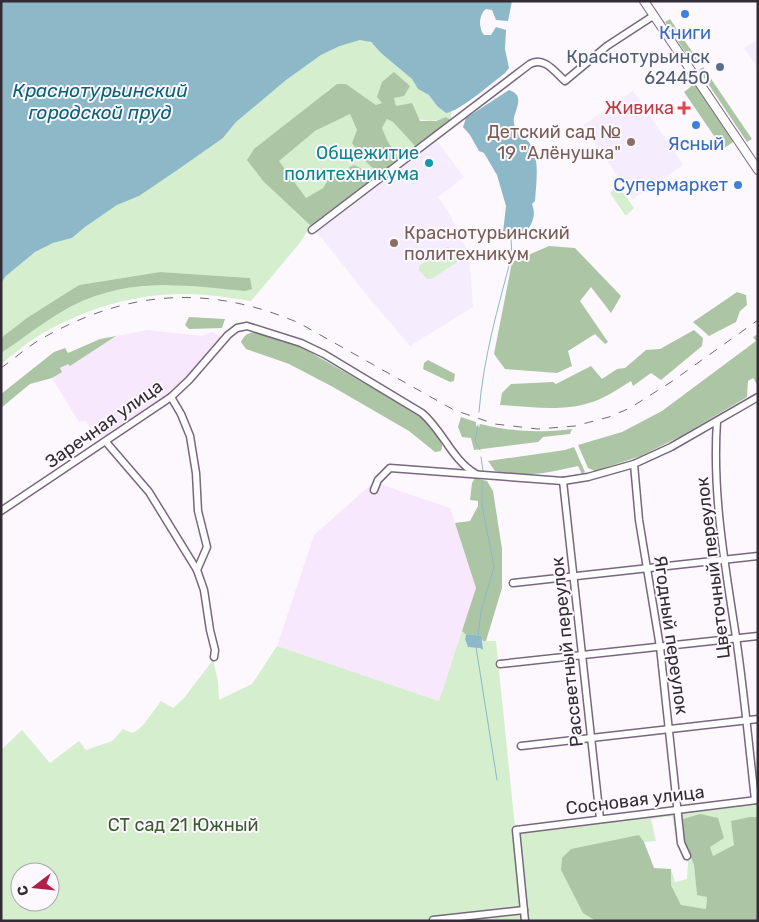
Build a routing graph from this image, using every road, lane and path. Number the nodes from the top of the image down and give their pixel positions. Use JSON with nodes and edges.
{"nodes":[{"id":1,"x":647,"y":2,"type":"edge"},
{"id":2,"x":653,"y":16,"type":"junction"},
{"id":3,"x":758,"y":170,"type":"edge"},
{"id":4,"x":312,"y":230,"type":"dead end"},
{"id":5,"x":171,"y":397,"type":"junction"},
{"id":6,"x":758,"y":397,"type":"edge"},
{"id":7,"x":717,"y":421,"type":"junction"},
{"id":8,"x":106,"y":442,"type":"junction"},
{"id":9,"x":634,"y":464,"type":"junction"},
{"id":10,"x":476,"y":474,"type":"junction"},
{"id":11,"x":563,"y":481,"type":"junction"},
{"id":12,"x":374,"y":490,"type":"dead end"},
{"id":13,"x":1,"y":511,"type":"edge"},
{"id":14,"x":758,"y":556,"type":"edge"},
{"id":15,"x":724,"y":560,"type":"junction"},
{"id":16,"x":646,"y":569,"type":"junction"},
{"id":17,"x":197,"y":570,"type":"junction"},
{"id":18,"x":574,"y":577,"type":"junction"},
{"id":19,"x":513,"y":583,"type":"dead end"},
{"id":20,"x":758,"y":636,"type":"edge"},
{"id":21,"x":736,"y":639,"type":"junction"},
{"id":22,"x":660,"y":647,"type":"junction"},
{"id":23,"x":582,"y":655,"type":"junction"},
{"id":24,"x":214,"y":657,"type":"dead end"},
{"id":25,"x":500,"y":664,"type":"dead end"},
{"id":26,"x":758,"y":719,"type":"edge"},
{"id":27,"x":746,"y":720,"type":"junction"},
{"id":28,"x":669,"y":729,"type":"junction"},
{"id":29,"x":591,"y":738,"type":"junction"},
{"id":30,"x":521,"y":746,"type":"dead end"},
{"id":31,"x":756,"y":800,"type":"edge"},
{"id":32,"x":677,"y":810,"type":"junction"},
{"id":33,"x":600,"y":819,"type":"junction"},
{"id":34,"x":687,"y":856,"type":"dead end"},
{"id":35,"x":524,"y":910,"type":"junction"},
{"id":36,"x":433,"y":920,"type":"edge"},
{"id":37,"x":525,"y":921,"type":"edge"}],
"edges":[{"from":1,"to":2,"type":"main road"},
{"from":2,"to":3,"type":"main road"},
{"from":2,"to":4,"type":"street"},
{"from":5,"to":8,"type":"street","name":"Заречная улица"},
{"from":5,"to":10,"type":"street","name":"Заречная улица"},
{"from":5,"to":17,"type":"street"},
{"from":6,"to":7,"type":"street"},
{"from":7,"to":9,"type":"street"},
{"from":7,"to":15,"type":"street","name":"Цветочный переулок"},
{"from":8,"to":13,"type":"street","name":"Заречная улица"},
{"from":8,"to":17,"type":"street"},
{"from":9,"to":11,"type":"street"},
{"from":9,"to":16,"type":"street","name":"Ягодный переулок"},
{"from":10,"to":11,"type":"street"},
{"from":10,"to":12,"type":"street"},
{"from":11,"to":18,"type":"street","name":"Рассветный переулок"},
{"from":14,"to":15,"type":"street"},
{"from":15,"to":16,"type":"street"},
{"from":15,"to":21,"type":"street","name":"Цветочный переулок"},
{"from":16,"to":18,"type":"street"},
{"from":16,"to":22,"type":"street","name":"Ягодный переулок"},
{"from":17,"to":24,"type":"street"},
{"from":18,"to":19,"type":"street"},
{"from":18,"to":23,"type":"street","name":"Рассветный переулок"},
{"from":20,"to":21,"type":"street"},
{"from":21,"to":22,"type":"street"},
{"from":21,"to":27,"type":"street","name":"Цветочный переулок"},
{"from":22,"to":23,"type":"street"},
{"from":22,"to":28,"type":"street","name":"Ягодный переулок"},
{"from":23,"to":25,"type":"street"},
{"from":23,"to":29,"type":"street","name":"Рассветный переулок"},
{"from":26,"to":27,"type":"street"},
{"from":27,"to":28,"type":"street"},
{"from":27,"to":31,"type":"street","name":"Цветочный переулок"},
{"from":28,"to":29,"type":"street"},
{"from":28,"to":32,"type":"street","name":"Ягодный переулок"},
{"from":29,"to":30,"type":"street"},
{"from":29,"to":33,"type":"street","name":"Рассветный переулок"},
{"from":31,"to":32,"type":"street","name":"Сосновая улица"},
{"from":32,"to":33,"type":"street","name":"Сосновая улица"},
{"from":32,"to":34,"type":"street","name":"Ягодный переулок"},
{"from":33,"to":35,"type":"street","name":"Сосновая улица"},
{"from":35,"to":36,"type":"street"},
{"from":35,"to":37,"type":"street"}]}
